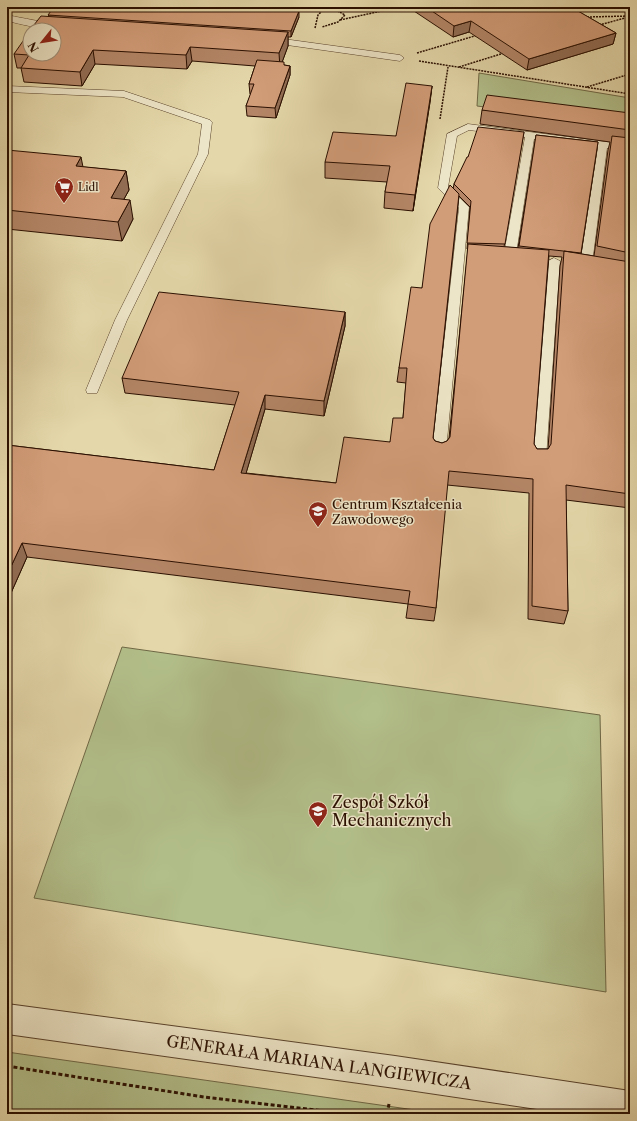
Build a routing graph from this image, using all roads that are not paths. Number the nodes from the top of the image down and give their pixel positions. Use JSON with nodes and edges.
{"nodes":[{"id":1,"x":7,"y":18,"type":"edge"},
{"id":2,"x":67,"y":26,"type":"edge"},
{"id":3,"x":257,"y":39,"type":"edge"},
{"id":4,"x":400,"y":58,"type":"road end"},
{"id":5,"x":7,"y":89,"type":"edge"},
{"id":6,"x":530,"y":134,"type":"junction"},
{"id":7,"x":603,"y":144,"type":"junction"},
{"id":8,"x":630,"y":148,"type":"edge"},
{"id":9,"x":460,"y":253,"type":"junction"},
{"id":10,"x":474,"y":253,"type":"edge"},
{"id":11,"x":496,"y":254,"type":"edge"},
{"id":12,"x":510,"y":254,"type":"junction"},
{"id":13,"x":525,"y":256,"type":"edge"},
{"id":14,"x":539,"y":259,"type":"edge"},
{"id":15,"x":554,"y":261,"type":"junction"},
{"id":16,"x":586,"y":264,"type":"junction"},
{"id":17,"x":601,"y":267,"type":"edge"},
{"id":18,"x":92,"y":390,"type":"dead end"},
{"id":19,"x":439,"y":451,"type":"edge"},
{"id":20,"x":539,"y":458,"type":"edge"},
{"id":21,"x":7,"y":1019,"type":"edge"},
{"id":22,"x":630,"y":1107,"type":"edge"}],
"edges":[{"from":1,"to":2,"type":"lane"},
{"from":3,"to":4,"type":"lane"},
{"from":5,"to":18,"type":"lane"},
{"from":6,"to":7,"type":"lane"},
{"from":6,"to":9,"type":"lane"},
{"from":6,"to":12,"type":"lane"},
{"from":7,"to":8,"type":"lane"},
{"from":7,"to":16,"type":"lane"},
{"from":9,"to":10,"type":"lane"},
{"from":9,"to":19,"type":"lane"},
{"from":11,"to":12,"type":"lane"},
{"from":12,"to":13,"type":"lane"},
{"from":14,"to":15,"type":"lane"},
{"from":15,"to":16,"type":"lane"},
{"from":15,"to":20,"type":"lane"},
{"from":16,"to":17,"type":"lane"},
{"from":21,"to":22,"type":"street","name":"GENERAŁA MARIANA LANGIEWICZA"}]}
